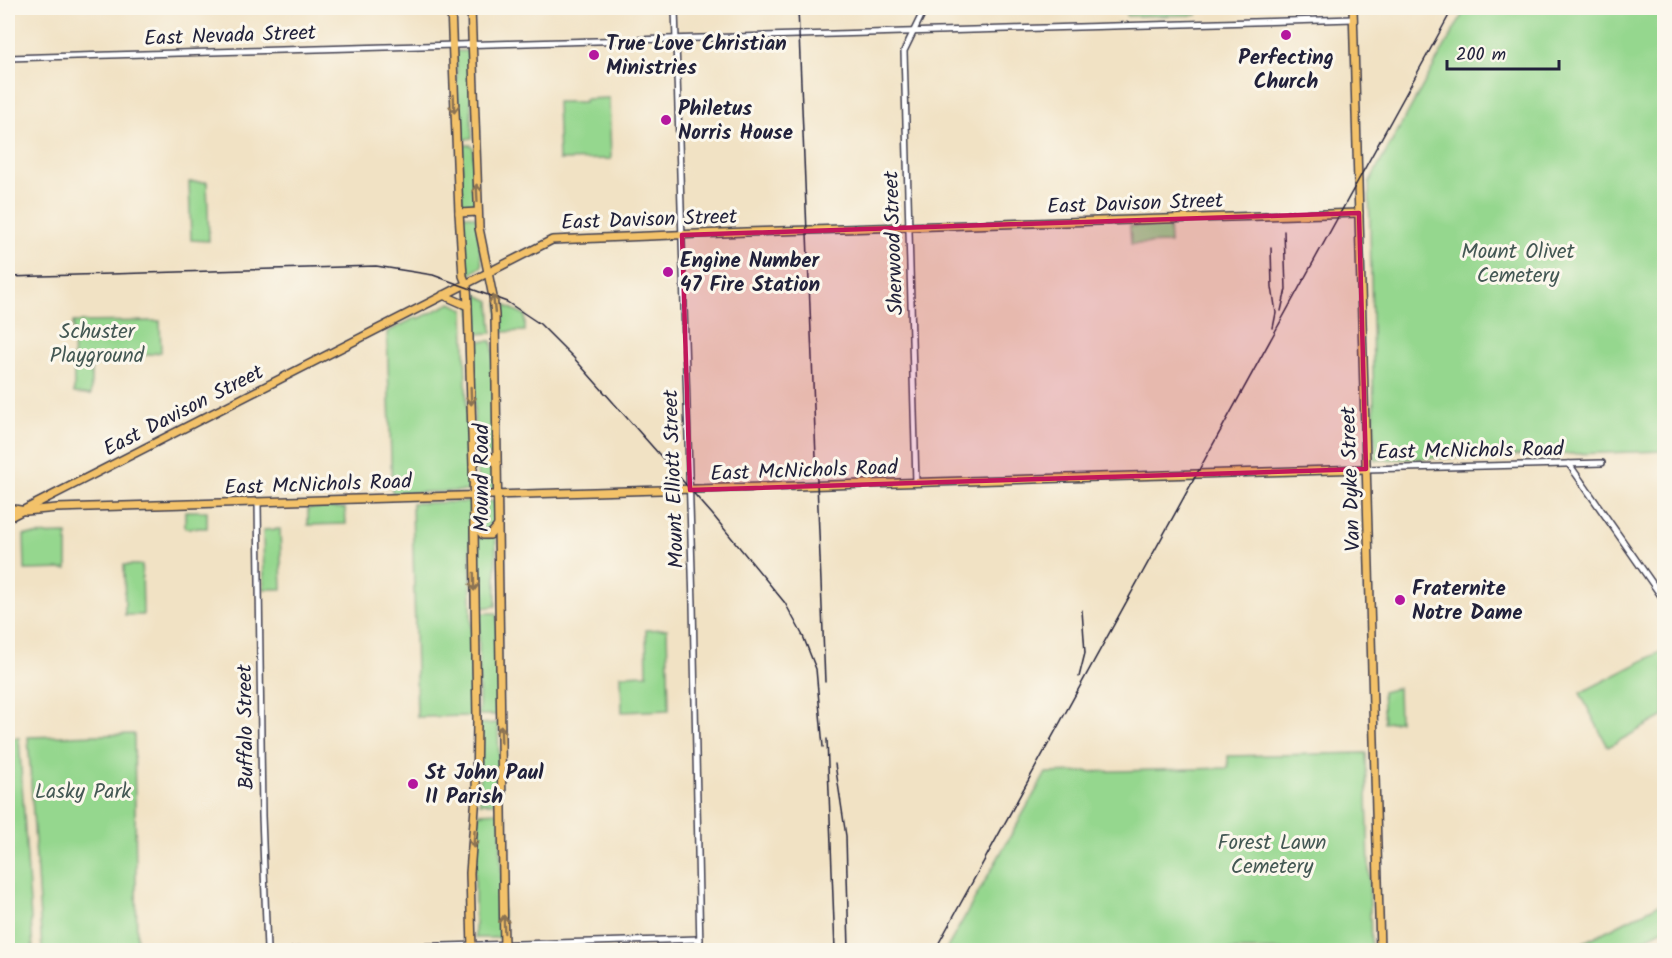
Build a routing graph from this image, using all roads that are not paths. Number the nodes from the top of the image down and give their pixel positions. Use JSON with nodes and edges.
{"nodes":[{"id":1,"x":451,"y":8,"type":"edge"},
{"id":2,"x":471,"y":8,"type":"edge"},
{"id":3,"x":675,"y":8,"type":"edge"},
{"id":4,"x":925,"y":8,"type":"edge"},
{"id":5,"x":1353,"y":8,"type":"edge"},
{"id":6,"x":1354,"y":19,"type":"junction"},
{"id":7,"x":912,"y":31,"type":"junction"},
{"id":8,"x":676,"y":39,"type":"junction"},
{"id":9,"x":472,"y":45,"type":"junction"},
{"id":10,"x":452,"y":46,"type":"junction"},
{"id":11,"x":8,"y":58,"type":"edge"},
{"id":12,"x":478,"y":212,"type":"junction"},
{"id":13,"x":459,"y":213,"type":"junction"},
{"id":14,"x":1359,"y":213,"type":"junction"},
{"id":15,"x":909,"y":226,"type":"junction"},
{"id":16,"x":682,"y":234,"type":"junction"},
{"id":17,"x":488,"y":272,"type":"junction"},
{"id":18,"x":466,"y":283,"type":"junction"},
{"id":19,"x":443,"y":296,"type":"junction"},
{"id":20,"x":468,"y":306,"type":"junction"},
{"id":21,"x":1602,"y":463,"type":"dead end"},
{"id":22,"x":497,"y":464,"type":"junction"},
{"id":23,"x":473,"y":466,"type":"junction"},
{"id":24,"x":1573,"y":466,"type":"junction"},
{"id":25,"x":1366,"y":469,"type":"junction"},
{"id":26,"x":916,"y":483,"type":"junction"},
{"id":27,"x":690,"y":490,"type":"junction"},
{"id":28,"x":53,"y":494,"type":"junction"},
{"id":29,"x":497,"y":496,"type":"junction"},
{"id":30,"x":473,"y":497,"type":"junction"},
{"id":31,"x":258,"y":502,"type":"junction"},
{"id":32,"x":8,"y":508,"type":"edge"},
{"id":33,"x":57,"y":508,"type":"junction"},
{"id":34,"x":21,"y":510,"type":"junction"},
{"id":35,"x":8,"y":518,"type":"edge"},
{"id":36,"x":474,"y":523,"type":"junction"},
{"id":37,"x":498,"y":526,"type":"junction"},
{"id":38,"x":1665,"y":600,"type":"edge"},
{"id":39,"x":700,"y":939,"type":"junction"},
{"id":40,"x":504,"y":947,"type":"edge"},
{"id":41,"x":472,"y":948,"type":"edge"},
{"id":42,"x":267,"y":951,"type":"edge"},
{"id":43,"x":294,"y":951,"type":"edge"},
{"id":44,"x":700,"y":951,"type":"edge"},
{"id":45,"x":1380,"y":951,"type":"edge"}],
"edges":[{"from":1,"to":10,"type":"main road","name":"Mound Road"},
{"from":2,"to":9,"type":"main road","name":"Mound Road"},
{"from":3,"to":8,"type":"street","name":"Mount Elliott Street"},
{"from":4,"to":7,"type":"street","name":"Sherwood Street"},
{"from":5,"to":6,"type":"main road","name":"Van Dyke Street"},
{"from":6,"to":7,"type":"street","name":"East Nevada Street"},
{"from":6,"to":14,"type":"main road","name":"Van Dyke Street"},
{"from":7,"to":8,"type":"street","name":"East Nevada Street"},
{"from":7,"to":15,"type":"street","name":"Sherwood Street"},
{"from":8,"to":9,"type":"street","name":"East Nevada Street"},
{"from":8,"to":16,"type":"street","name":"Mount Elliott Street"},
{"from":9,"to":10,"type":"street","name":"East Nevada Street"},
{"from":12,"to":9,"type":"main road","name":"Mound Road","one_way":true},
{"from":10,"to":11,"type":"street","name":"East Nevada Street"},
{"from":10,"to":13,"type":"main road","name":"Mound Road","one_way":true},
{"from":12,"to":13,"type":"main road"},
{"from":12,"to":17,"type":"main road","name":"Mound Road"},
{"from":13,"to":18,"type":"main road","name":"Mound Road"},
{"from":14,"to":15,"type":"main road","name":"East Davison Street"},
{"from":14,"to":25,"type":"main road","name":"Van Dyke Street"},
{"from":15,"to":16,"type":"main road","name":"East Davison Street"},
{"from":15,"to":26,"type":"street","name":"Sherwood Street"},
{"from":16,"to":17,"type":"main road","name":"East Davison Street"},
{"from":16,"to":27,"type":"street","name":"Mount Elliott Street"},
{"from":17,"to":18,"type":"main road","name":"East Davison Street"},
{"from":22,"to":17,"type":"main road","name":"Mound Road","one_way":true},
{"from":18,"to":19,"type":"main road","name":"East Davison Street"},
{"from":18,"to":20,"type":"main road","name":"Mound Road"},
{"from":19,"to":20,"type":"main road"},
{"from":19,"to":28,"type":"main road","name":"East Davison Street"},
{"from":20,"to":23,"type":"main road","name":"Mound Road","one_way":true},
{"from":21,"to":24,"type":"street","name":"East McNichols Road"},
{"from":22,"to":23,"type":"main road"},
{"from":22,"to":29,"type":"main road","name":"Mound Road"},
{"from":23,"to":30,"type":"main road","name":"Mound Road"},
{"from":24,"to":25,"type":"street","name":"East McNichols Road"},
{"from":24,"to":38,"type":"street"},
{"from":25,"to":26,"type":"main road","name":"East McNichols Road"},
{"from":25,"to":45,"type":"main road","name":"Van Dyke Street"},
{"from":26,"to":27,"type":"main road","name":"East McNichols Road"},
{"from":27,"to":29,"type":"main road","name":"East McNichols Road"},
{"from":27,"to":39,"type":"street","name":"Mount Elliott Street"},
{"from":28,"to":33,"type":"main road"},
{"from":28,"to":34,"type":"main road","name":"East Davison Street"},
{"from":29,"to":30,"type":"main road","name":"East McNichols Road"},
{"from":29,"to":37,"type":"main road","name":"Mound Road"},
{"from":30,"to":31,"type":"main road","name":"East McNichols Road"},
{"from":30,"to":36,"type":"main road","name":"Mound Road"},
{"from":31,"to":33,"type":"main road","name":"East McNichols Road"},
{"from":31,"to":42,"type":"street","name":"Buffalo Street"},
{"from":32,"to":34,"type":"main road","name":"East McNichols Road"},
{"from":33,"to":34,"type":"main road","name":"East McNichols Road"},
{"from":34,"to":35,"type":"main road","name":"East Davison Street"},
{"from":36,"to":37,"type":"main road"},
{"from":36,"to":41,"type":"main road","name":"Mound Road","one_way":true},
{"from":40,"to":37,"type":"main road","name":"Mound Road","one_way":true},
{"from":39,"to":40,"type":"street"},
{"from":39,"to":44,"type":"street","name":"Mount Elliott Street"},
{"from":40,"to":41,"type":"street"},
{"from":41,"to":43,"type":"street"}]}
